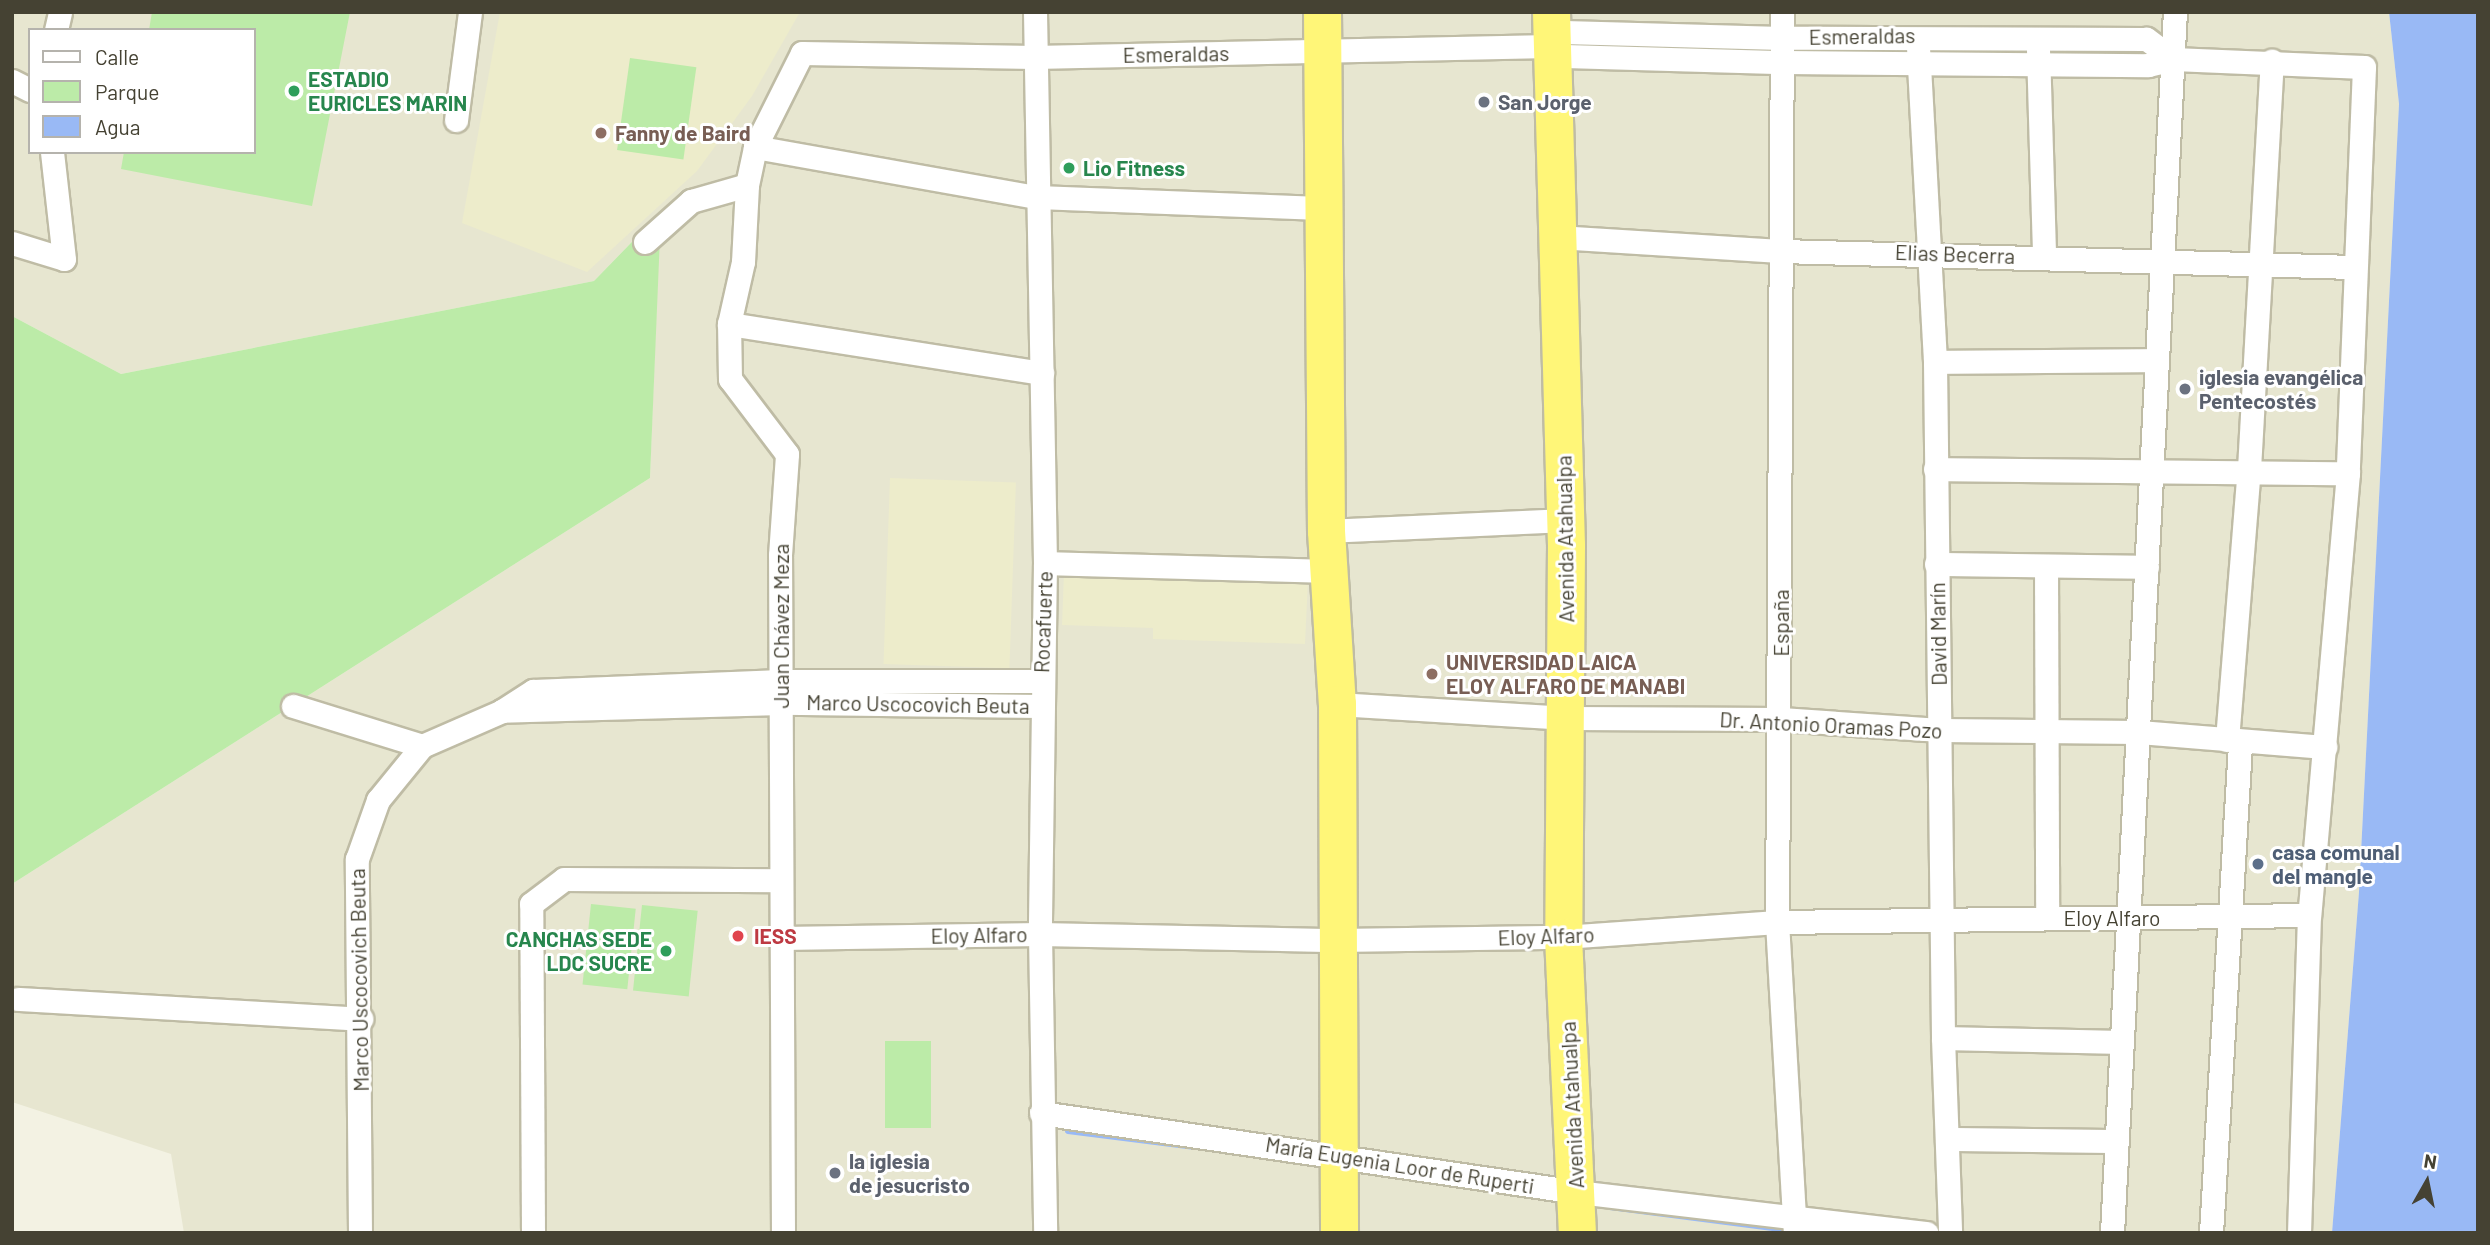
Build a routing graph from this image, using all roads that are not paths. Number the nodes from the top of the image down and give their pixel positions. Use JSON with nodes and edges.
{"nodes":[{"id":1,"x":470,"y":12,"type":"edge"},
{"id":2,"x":1035,"y":12,"type":"edge"},
{"id":3,"x":1322,"y":12,"type":"edge"},
{"id":4,"x":1782,"y":12,"type":"edge"},
{"id":5,"x":2175,"y":12,"type":"edge"},
{"id":6,"x":1551,"y":29,"type":"edge"},
{"id":7,"x":1918,"y":35,"type":"junction"},
{"id":8,"x":2037,"y":37,"type":"junction"},
{"id":9,"x":1782,"y":38,"type":"junction"},
{"id":10,"x":1323,"y":51,"type":"junction"},
{"id":11,"x":802,"y":52,"type":"joint"},
{"id":12,"x":1034,"y":57,"type":"junction"},
{"id":13,"x":2173,"y":59,"type":"junction"},
{"id":14,"x":1918,"y":61,"type":"junction"},
{"id":15,"x":2273,"y":61,"type":"junction"},
{"id":16,"x":1784,"y":62,"type":"junction"},
{"id":17,"x":2039,"y":64,"type":"junction"},
{"id":18,"x":12,"y":81,"type":"edge"},
{"id":19,"x":28,"y":89,"type":"edge"},
{"id":20,"x":456,"y":120,"type":"dead end"},
{"id":21,"x":755,"y":147,"type":"junction"},
{"id":22,"x":52,"y":154,"type":"edge"},
{"id":23,"x":747,"y":185,"type":"junction"},
{"id":24,"x":1036,"y":197,"type":"junction"},
{"id":25,"x":1322,"y":208,"type":"junction"},
{"id":26,"x":1557,"y":237,"type":"junction"},
{"id":27,"x":645,"y":242,"type":"dead end"},
{"id":28,"x":12,"y":243,"type":"edge"},
{"id":29,"x":1781,"y":251,"type":"junction"},
{"id":30,"x":1932,"y":253,"type":"junction"},
{"id":31,"x":2044,"y":257,"type":"junction"},
{"id":32,"x":2163,"y":261,"type":"junction"},
{"id":33,"x":2262,"y":264,"type":"junction"},
{"id":34,"x":2353,"y":267,"type":"junction"},
{"id":35,"x":729,"y":324,"type":"junction"},
{"id":36,"x":2157,"y":360,"type":"junction"},
{"id":37,"x":1936,"y":362,"type":"junction"},
{"id":38,"x":1042,"y":373,"type":"junction"},
{"id":39,"x":2249,"y":469,"type":"junction"},
{"id":40,"x":1935,"y":470,"type":"junction"},
{"id":41,"x":2152,"y":471,"type":"junction"},
{"id":42,"x":2348,"y":473,"type":"junction"},
{"id":43,"x":1566,"y":520,"type":"junction"},
{"id":44,"x":1326,"y":531,"type":"junction"},
{"id":45,"x":1045,"y":563,"type":"junction"},
{"id":46,"x":1936,"y":564,"type":"junction"},
{"id":47,"x":2046,"y":567,"type":"junction"},
{"id":48,"x":2147,"y":567,"type":"junction"},
{"id":49,"x":1328,"y":571,"type":"junction"},
{"id":50,"x":1041,"y":681,"type":"junction"},
{"id":51,"x":781,"y":692,"type":"junction"},
{"id":52,"x":1337,"y":704,"type":"junction"},
{"id":53,"x":1041,"y":705,"type":"junction"},
{"id":54,"x":293,"y":706,"type":"dead end"},
{"id":55,"x":1568,"y":718,"type":"junction"},
{"id":56,"x":1781,"y":719,"type":"junction"},
{"id":57,"x":1940,"y":730,"type":"junction"},
{"id":58,"x":2046,"y":730,"type":"junction"},
{"id":59,"x":2138,"y":732,"type":"junction"},
{"id":60,"x":2234,"y":741,"type":"junction"},
{"id":61,"x":422,"y":746,"type":"junction"},
{"id":62,"x":2325,"y":747,"type":"junction"},
{"id":63,"x":779,"y":880,"type":"junction"},
{"id":64,"x":2309,"y":915,"type":"junction"},
{"id":65,"x":2047,"y":918,"type":"junction"},
{"id":66,"x":2129,"y":918,"type":"junction"},
{"id":67,"x":2227,"y":919,"type":"junction"},
{"id":68,"x":1777,"y":922,"type":"junction"},
{"id":69,"x":1943,"y":922,"type":"junction"},
{"id":70,"x":1040,"y":934,"type":"junction"},
{"id":71,"x":1563,"y":937,"type":"junction"},
{"id":72,"x":782,"y":938,"type":"junction"},
{"id":73,"x":1337,"y":940,"type":"junction"},
{"id":74,"x":18,"y":999,"type":"dead end"},
{"id":75,"x":362,"y":1019,"type":"junction"},
{"id":76,"x":1943,"y":1038,"type":"junction"},
{"id":77,"x":2122,"y":1042,"type":"junction"},
{"id":78,"x":1041,"y":1113,"type":"junction"},
{"id":79,"x":1947,"y":1139,"type":"junction"},
{"id":80,"x":2117,"y":1141,"type":"junction"},
{"id":81,"x":1338,"y":1155,"type":"junction"},
{"id":82,"x":1577,"y":1192,"type":"junction"},
{"id":83,"x":1796,"y":1225,"type":"edge"},
{"id":84,"x":360,"y":1233,"type":"edge"},
{"id":85,"x":533,"y":1233,"type":"edge"},
{"id":86,"x":783,"y":1233,"type":"edge"},
{"id":87,"x":1045,"y":1233,"type":"edge"},
{"id":88,"x":1339,"y":1233,"type":"edge"},
{"id":89,"x":1577,"y":1233,"type":"edge"},
{"id":90,"x":1927,"y":1233,"type":"edge"},
{"id":91,"x":1950,"y":1233,"type":"edge"},
{"id":92,"x":2112,"y":1233,"type":"edge"},
{"id":93,"x":2211,"y":1233,"type":"edge"},
{"id":94,"x":2299,"y":1233,"type":"edge"}],
"edges":[{"from":1,"to":20,"type":"street"},
{"from":2,"to":12,"type":"street","name":"Rocafuerte"},
{"from":3,"to":10,"type":"highway"},
{"from":4,"to":9,"type":"street","name":"España"},
{"from":5,"to":13,"type":"street"},
{"from":6,"to":9,"type":"street","name":"Esmeraldas"},
{"from":6,"to":10,"type":"street","name":"Esmeraldas"},
{"from":6,"to":16,"type":"street","name":"Esmeraldas"},
{"from":6,"to":26,"type":"highway","name":"Avenida Atahualpa"},
{"from":7,"to":8,"type":"street","name":"Esmeraldas"},
{"from":7,"to":9,"type":"street","name":"Esmeraldas"},
{"from":7,"to":14,"type":"street","name":"David Marín"},
{"from":8,"to":13,"type":"street","name":"Esmeraldas"},
{"from":8,"to":17,"type":"street"},
{"from":9,"to":16,"type":"street","name":"España"},
{"from":10,"to":12,"type":"street","name":"Esmeraldas"},
{"from":10,"to":25,"type":"highway"},
{"from":11,"to":12,"type":"street","name":"Esmeraldas"},
{"from":11,"to":21,"type":"street","name":"Juan Chávez Meza"},
{"from":12,"to":24,"type":"street","name":"Rocafuerte"},
{"from":13,"to":15,"type":"street","name":"Esmeraldas"},
{"from":13,"to":17,"type":"street","name":"Esmeraldas"},
{"from":13,"to":32,"type":"street"},
{"from":14,"to":16,"type":"street","name":"Esmeraldas"},
{"from":14,"to":17,"type":"street","name":"Esmeraldas"},
{"from":14,"to":30,"type":"street","name":"David Marín"},
{"from":15,"to":33,"type":"street"},
{"from":15,"to":34,"type":"street","name":"Esmeraldas"},
{"from":16,"to":29,"type":"street","name":"España"},
{"from":17,"to":31,"type":"street"},
{"from":18,"to":19,"type":"street"},
{"from":21,"to":23,"type":"street","name":"Juan Chávez Meza"},
{"from":21,"to":24,"type":"street"},
{"from":22,"to":28,"type":"street"},
{"from":23,"to":27,"type":"street"},
{"from":23,"to":35,"type":"street","name":"Juan Chávez Meza"},
{"from":24,"to":25,"type":"street"},
{"from":24,"to":38,"type":"street","name":"Rocafuerte"},
{"from":25,"to":44,"type":"highway"},
{"from":26,"to":29,"type":"street","name":"Elias Becerra"},
{"from":26,"to":43,"type":"highway","name":"Avenida Atahualpa"},
{"from":29,"to":30,"type":"street","name":"Elias Becerra"},
{"from":29,"to":56,"type":"street","name":"España"},
{"from":30,"to":31,"type":"street","name":"Elias Becerra"},
{"from":30,"to":37,"type":"street","name":"David Marín"},
{"from":31,"to":32,"type":"street","name":"Elias Becerra"},
{"from":32,"to":33,"type":"street","name":"Elias Becerra"},
{"from":32,"to":36,"type":"street"},
{"from":33,"to":34,"type":"street","name":"Elias Becerra"},
{"from":33,"to":39,"type":"street"},
{"from":34,"to":42,"type":"street"},
{"from":35,"to":38,"type":"street"},
{"from":35,"to":51,"type":"street","name":"Juan Chávez Meza"},
{"from":36,"to":37,"type":"street"},
{"from":36,"to":41,"type":"street"},
{"from":37,"to":40,"type":"street","name":"David Marín"},
{"from":38,"to":45,"type":"street","name":"Rocafuerte"},
{"from":39,"to":41,"type":"street"},
{"from":39,"to":42,"type":"street"},
{"from":39,"to":60,"type":"street"},
{"from":40,"to":41,"type":"street"},
{"from":40,"to":46,"type":"street","name":"David Marín"},
{"from":41,"to":48,"type":"street"},
{"from":42,"to":62,"type":"street"},
{"from":43,"to":44,"type":"street"},
{"from":43,"to":55,"type":"highway","name":"Avenida Atahualpa"},
{"from":44,"to":49,"type":"highway"},
{"from":45,"to":49,"type":"street"},
{"from":45,"to":50,"type":"street","name":"Rocafuerte"},
{"from":46,"to":47,"type":"street"},
{"from":46,"to":57,"type":"street","name":"David Marín"},
{"from":47,"to":48,"type":"street"},
{"from":47,"to":58,"type":"street"},
{"from":48,"to":59,"type":"street"},
{"from":49,"to":52,"type":"highway"},
{"from":50,"to":51,"type":"street","name":"Marco Uscocovich Beuta"},
{"from":50,"to":53,"type":"street","name":"Rocafuerte"},
{"from":51,"to":53,"type":"street","name":"Marco Uscocovich Beuta"},
{"from":51,"to":61,"type":"street","name":"Marco Uscocovich Beuta"},
{"from":51,"to":63,"type":"street","name":"Juan Chávez Meza"},
{"from":52,"to":55,"type":"street","name":"Dr. Antonio Oramas Pozo"},
{"from":52,"to":73,"type":"highway"},
{"from":53,"to":70,"type":"street","name":"Rocafuerte"},
{"from":54,"to":61,"type":"street"},
{"from":55,"to":56,"type":"street","name":"Dr. Antonio Oramas Pozo"},
{"from":55,"to":71,"type":"highway","name":"Avenida Atahualpa"},
{"from":56,"to":57,"type":"street","name":"Dr. Antonio Oramas Pozo"},
{"from":56,"to":68,"type":"street","name":"España"},
{"from":57,"to":58,"type":"street","name":"Dr. Antonio Oramas Pozo"},
{"from":57,"to":69,"type":"street","name":"David Marín"},
{"from":58,"to":59,"type":"street","name":"Dr. Antonio Oramas Pozo"},
{"from":58,"to":65,"type":"street"},
{"from":59,"to":60,"type":"street","name":"Dr. Antonio Oramas Pozo"},
{"from":59,"to":66,"type":"street"},
{"from":60,"to":62,"type":"street","name":"Dr. Antonio Oramas Pozo"},
{"from":60,"to":67,"type":"street"},
{"from":61,"to":75,"type":"street","name":"Marco Uscocovich Beuta"},
{"from":62,"to":64,"type":"street"},
{"from":63,"to":72,"type":"street","name":"Juan Chávez Meza"},
{"from":63,"to":85,"type":"street"},
{"from":64,"to":67,"type":"street","name":"Eloy Alfaro"},
{"from":64,"to":94,"type":"street"},
{"from":65,"to":66,"type":"street","name":"Eloy Alfaro"},
{"from":65,"to":69,"type":"street","name":"Eloy Alfaro"},
{"from":66,"to":67,"type":"street","name":"Eloy Alfaro"},
{"from":66,"to":77,"type":"street"},
{"from":67,"to":93,"type":"street"},
{"from":68,"to":69,"type":"street","name":"Eloy Alfaro"},
{"from":68,"to":71,"type":"street","name":"Eloy Alfaro"},
{"from":68,"to":83,"type":"street","name":"España"},
{"from":69,"to":76,"type":"street","name":"David Marín"},
{"from":70,"to":72,"type":"street","name":"Eloy Alfaro"},
{"from":70,"to":73,"type":"street","name":"Eloy Alfaro"},
{"from":70,"to":78,"type":"street","name":"Rocafuerte"},
{"from":71,"to":73,"type":"street","name":"Eloy Alfaro"},
{"from":71,"to":82,"type":"highway","name":"Avenida Atahualpa"},
{"from":72,"to":86,"type":"street","name":"Juan Chávez Meza"},
{"from":73,"to":81,"type":"highway"},
{"from":74,"to":75,"type":"street"},
{"from":75,"to":84,"type":"street","name":"Marco Uscocovich Beuta"},
{"from":76,"to":77,"type":"street"},
{"from":76,"to":79,"type":"street","name":"David Marín"},
{"from":77,"to":80,"type":"street"},
{"from":78,"to":81,"type":"street","name":"María Eugenia Loor de Ruperti"},
{"from":78,"to":87,"type":"street","name":"Rocafuerte"},
{"from":79,"to":80,"type":"street"},
{"from":79,"to":91,"type":"street","name":"David Marín"},
{"from":80,"to":92,"type":"street"},
{"from":81,"to":82,"type":"street","name":"María Eugenia Loor de Ruperti"},
{"from":81,"to":88,"type":"highway"},
{"from":82,"to":83,"type":"street","name":"María Eugenia Loor de Ruperti"},
{"from":82,"to":89,"type":"highway","name":"Avenida Atahualpa"},
{"from":83,"to":90,"type":"street","name":"María Eugenia Loor de Ruperti"}]}
